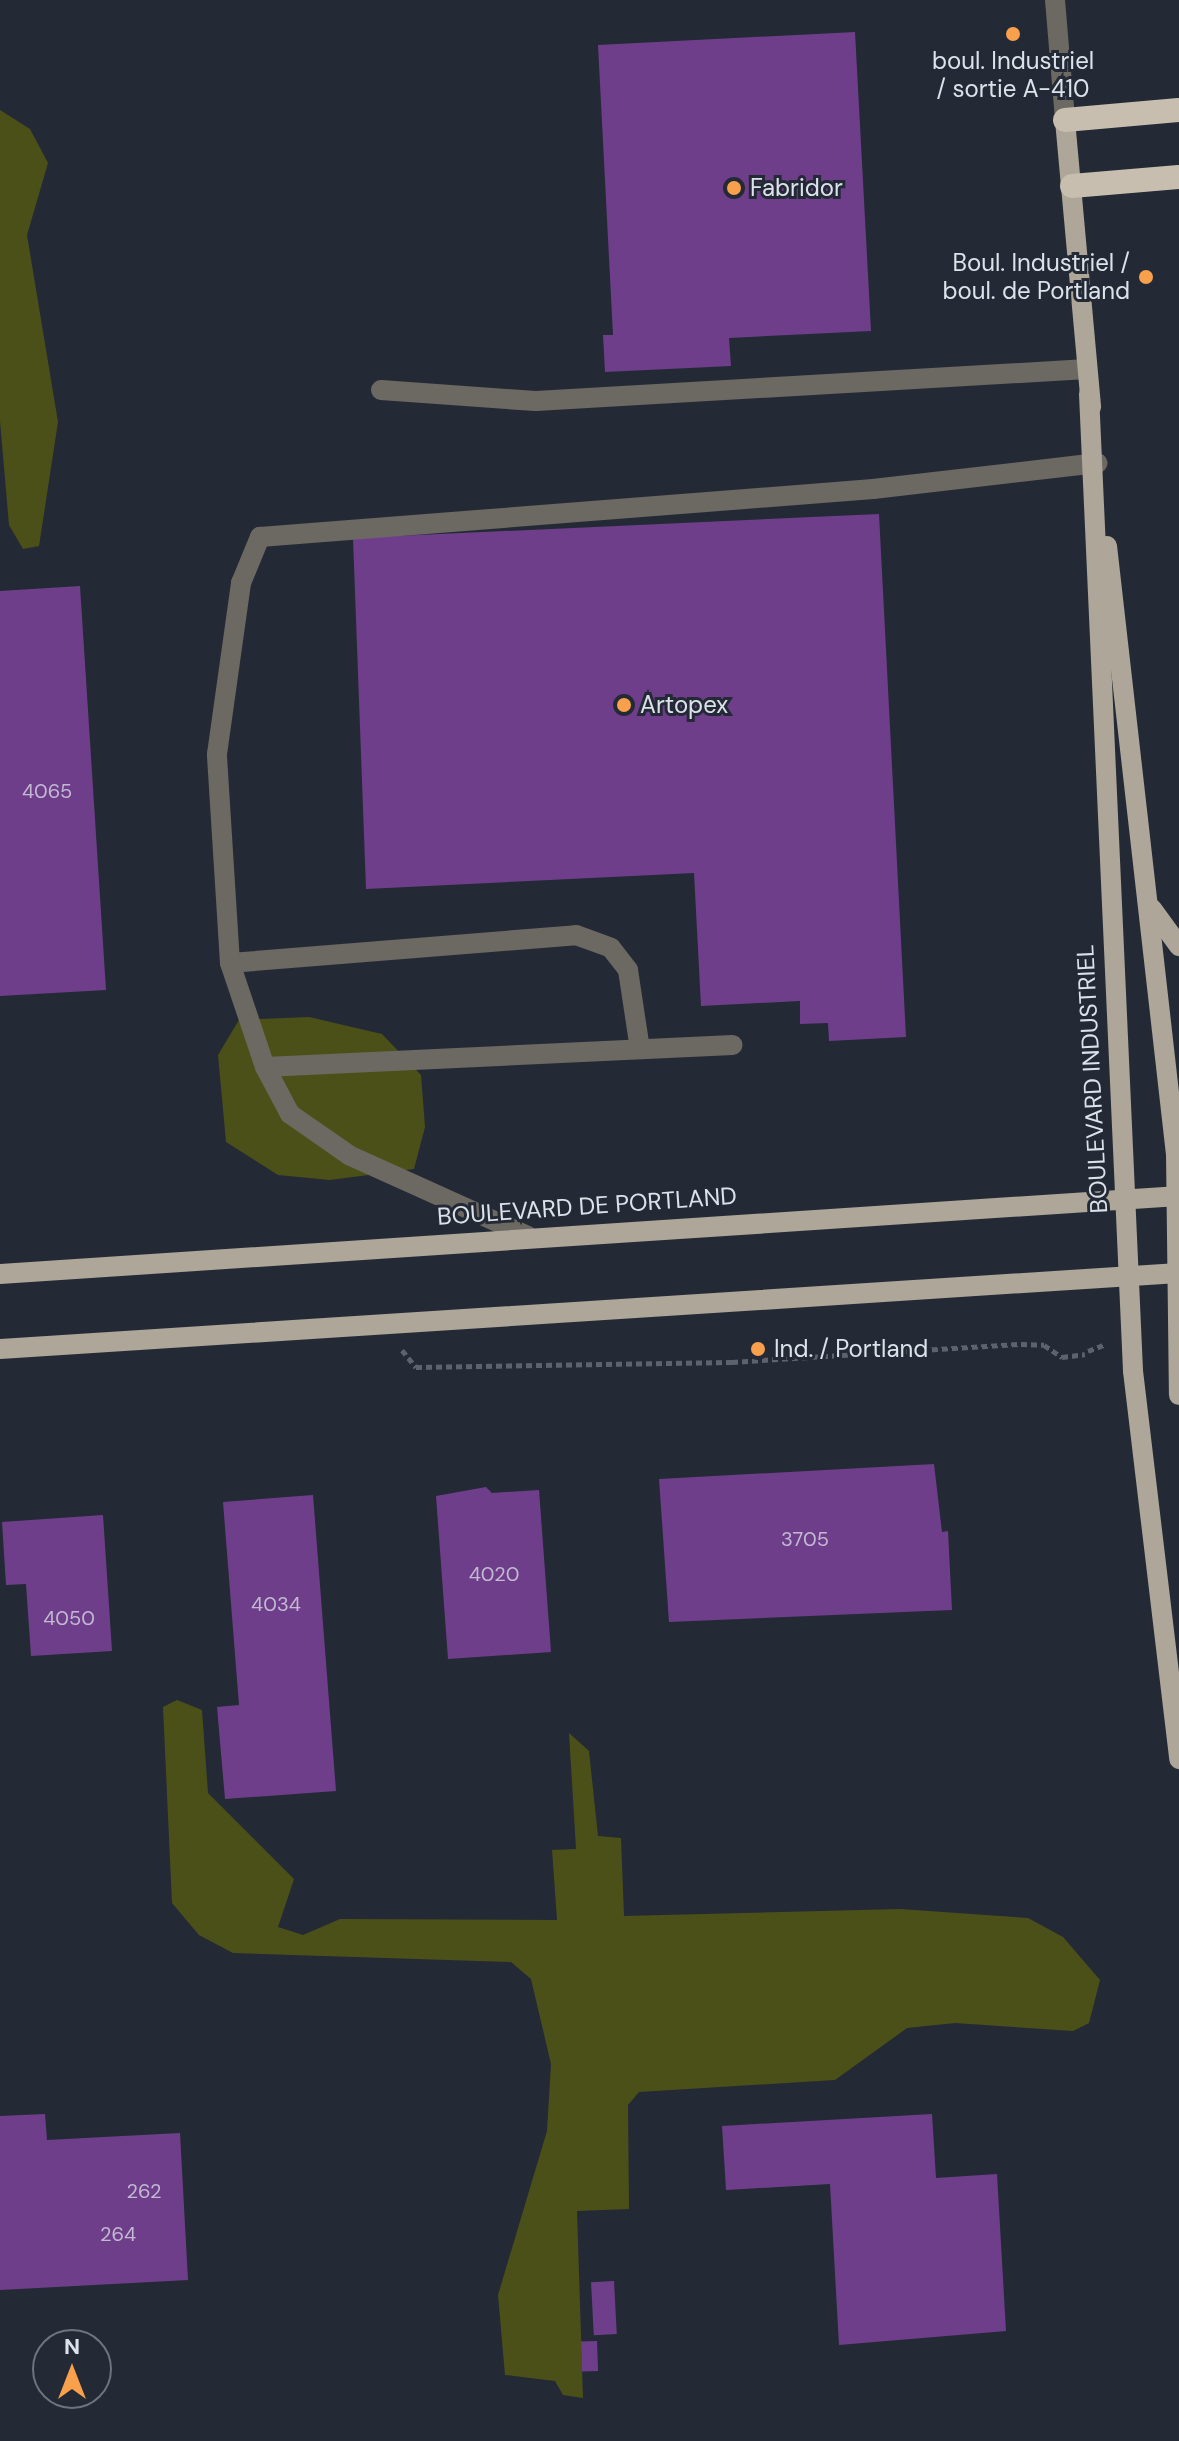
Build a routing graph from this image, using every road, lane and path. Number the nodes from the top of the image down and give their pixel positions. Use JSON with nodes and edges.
{"nodes":[{"id":1,"x":1055,"y":0,"type":"edge"},
{"id":2,"x":1179,"y":110,"type":"edge"},
{"id":3,"x":1065,"y":120,"type":"junction"},
{"id":4,"x":1179,"y":177,"type":"edge"},
{"id":5,"x":1072,"y":186,"type":"junction"},
{"id":6,"x":1087,"y":369,"type":"junction"},
{"id":7,"x":381,"y":390,"type":"dead end"},
{"id":8,"x":1094,"y":464,"type":"junction"},
{"id":9,"x":1152,"y":909,"type":"junction"},
{"id":10,"x":1179,"y":946,"type":"edge"},
{"id":11,"x":230,"y":963,"type":"junction"},
{"id":12,"x":732,"y":1045,"type":"dead end"},
{"id":13,"x":640,"y":1049,"type":"junction"},
{"id":14,"x":265,"y":1067,"type":"junction"},
{"id":15,"x":1177,"y":1196,"type":"edge"},
{"id":16,"x":1126,"y":1197,"type":"junction"},
{"id":17,"x":528,"y":1236,"type":"junction"},
{"id":18,"x":1176,"y":1273,"type":"edge"},
{"id":19,"x":0,"y":1274,"type":"edge"},
{"id":20,"x":1127,"y":1277,"type":"junction"},
{"id":21,"x":0,"y":1349,"type":"edge"},
{"id":22,"x":1085,"y":1354,"type":"dead end"},
{"id":23,"x":416,"y":1367,"type":"dead end"},
{"id":24,"x":1179,"y":1395,"type":"edge"},
{"id":25,"x":1179,"y":1759,"type":"edge"}],
"edges":[{"from":1,"to":3,"type":"street","name":"BOULEVARD INDUSTRIEL"},
{"from":2,"to":3,"type":"highway"},
{"from":3,"to":5,"type":"main road","name":"BOULEVARD INDUSTRIEL"},
{"from":4,"to":5,"type":"highway"},
{"from":5,"to":6,"type":"main road","name":"BOULEVARD INDUSTRIEL"},
{"from":6,"to":7,"type":"street"},
{"from":6,"to":8,"type":"main road","name":"BOULEVARD INDUSTRIEL"},
{"from":8,"to":9,"type":"main road","name":"BOULEVARD INDUSTRIEL"},
{"from":8,"to":11,"type":"street"},
{"from":8,"to":16,"type":"main road","name":"BOULEVARD INDUSTRIEL"},
{"from":9,"to":10,"type":"main road"},
{"from":9,"to":15,"type":"main road","name":"BOULEVARD INDUSTRIEL"},
{"from":11,"to":13,"type":"street"},
{"from":11,"to":14,"type":"street"},
{"from":12,"to":13,"type":"street"},
{"from":13,"to":14,"type":"street"},
{"from":14,"to":17,"type":"street"},
{"from":15,"to":16,"type":"main road","name":"BOULEVARD DE PORTLAND"},
{"from":15,"to":18,"type":"main road","name":"BOULEVARD INDUSTRIEL"},
{"from":16,"to":17,"type":"main road","name":"BOULEVARD DE PORTLAND"},
{"from":16,"to":20,"type":"main road","name":"BOULEVARD INDUSTRIEL"},
{"from":17,"to":19,"type":"main road","name":"BOULEVARD DE PORTLAND"},
{"from":18,"to":20,"type":"main road"},
{"from":18,"to":24,"type":"main road","name":"BOULEVARD INDUSTRIEL"},
{"from":20,"to":21,"type":"main road"},
{"from":20,"to":25,"type":"main road","name":"BOULEVARD INDUSTRIEL"},
{"from":22,"to":23,"type":"path"}]}
